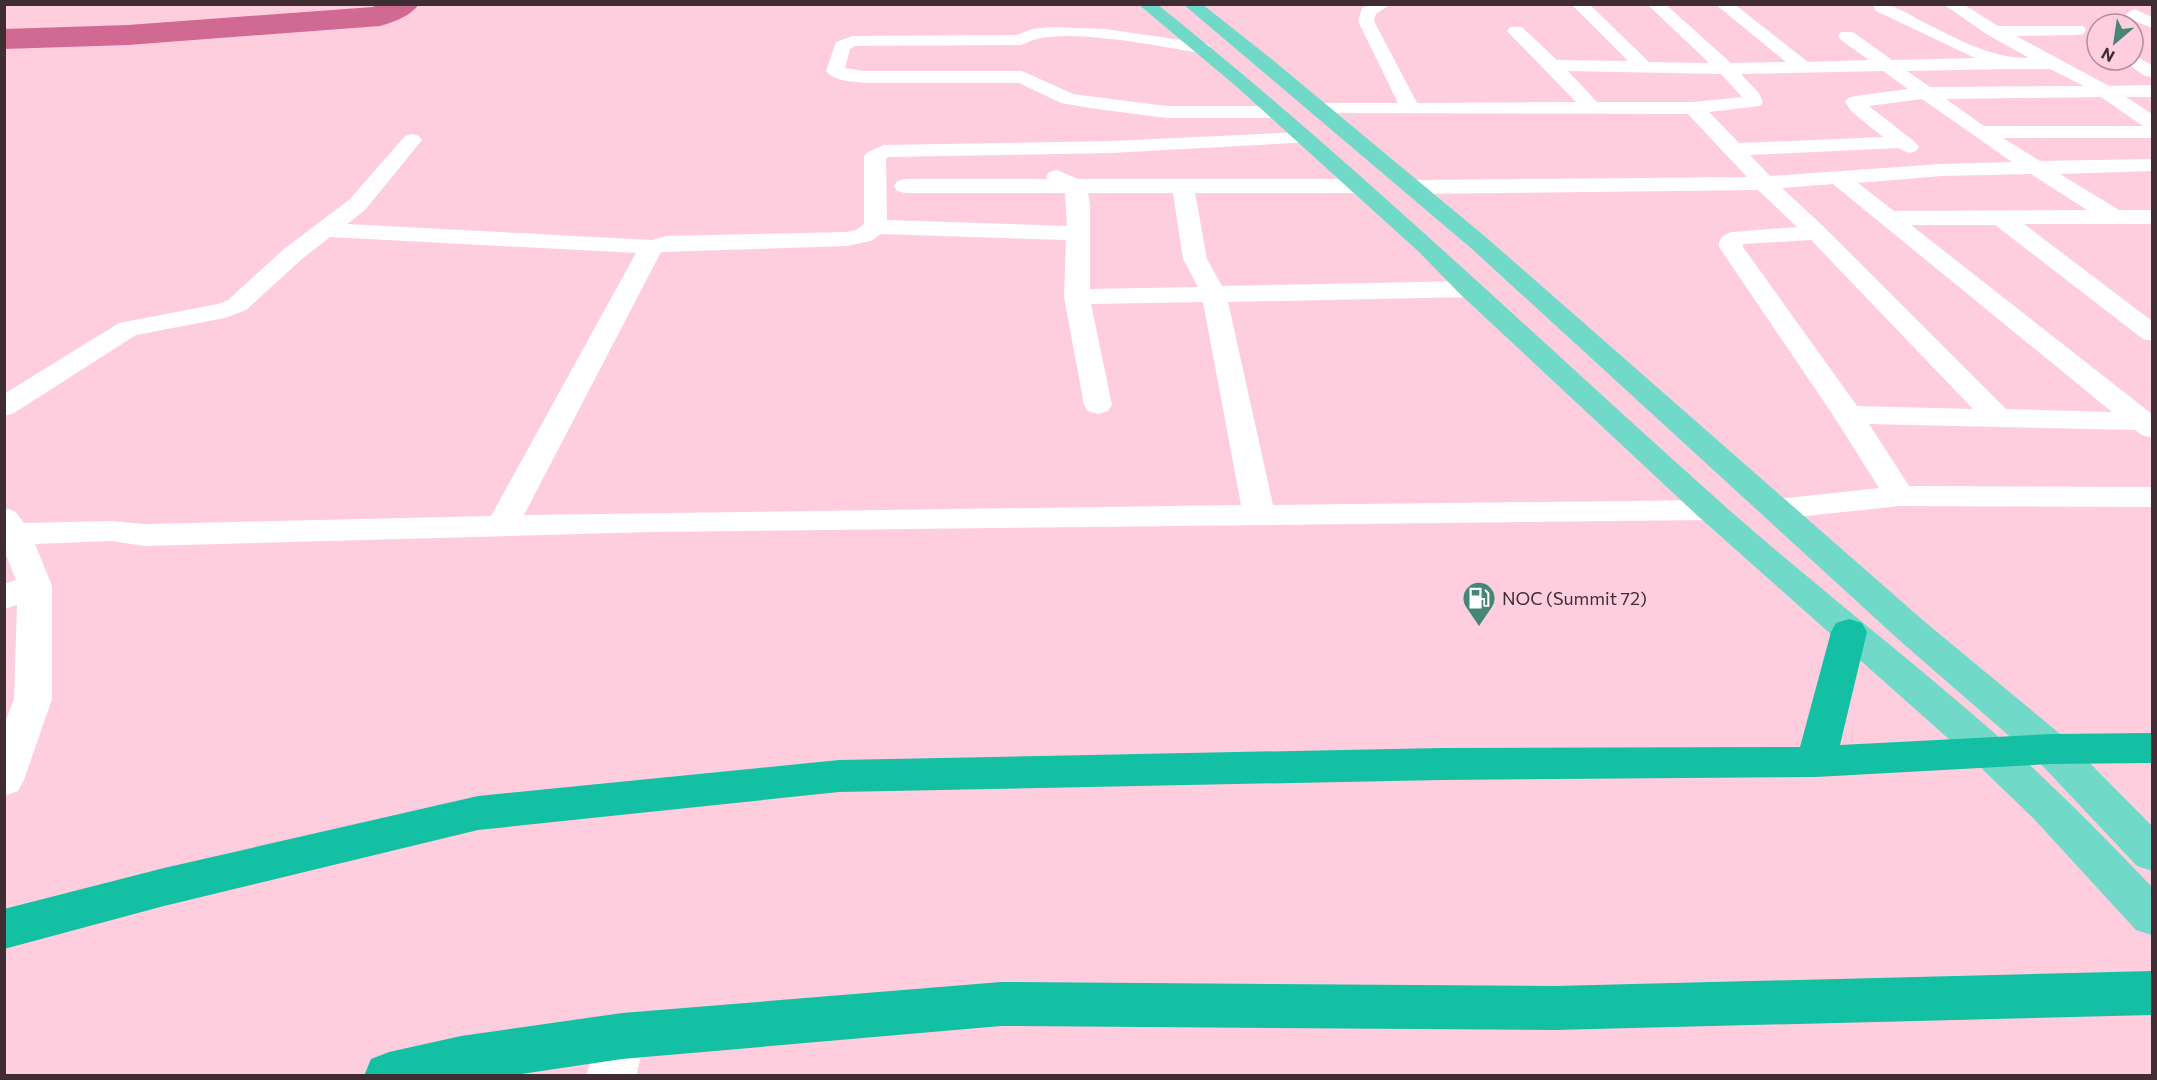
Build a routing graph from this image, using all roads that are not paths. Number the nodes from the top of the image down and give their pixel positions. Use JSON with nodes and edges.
{"nodes":[{"id":1,"x":1146,"y":4,"type":"edge"},
{"id":2,"x":1191,"y":4,"type":"edge"},
{"id":3,"x":1383,"y":4,"type":"edge"},
{"id":4,"x":1579,"y":4,"type":"edge"},
{"id":5,"x":1655,"y":4,"type":"edge"},
{"id":6,"x":1723,"y":4,"type":"edge"},
{"id":7,"x":1951,"y":4,"type":"edge"},
{"id":8,"x":1882,"y":7,"type":"dead end"},
{"id":9,"x":2038,"y":11,"type":"dead end"},
{"id":10,"x":1516,"y":31,"type":"dead end"},
{"id":11,"x":1994,"y":31,"type":"junction"},
{"id":12,"x":1847,"y":36,"type":"dead end"},
{"id":13,"x":1020,"y":40,"type":"junction"},
{"id":14,"x":1202,"y":48,"type":"junction"},
{"id":15,"x":2007,"y":63,"type":"junction"},
{"id":16,"x":1884,"y":64,"type":"junction"},
{"id":17,"x":2054,"y":64,"type":"junction"},
{"id":18,"x":1552,"y":65,"type":"junction"},
{"id":19,"x":1802,"y":66,"type":"junction"},
{"id":20,"x":1644,"y":67,"type":"junction"},
{"id":21,"x":1726,"y":69,"type":"junction"},
{"id":22,"x":1022,"y":77,"type":"junction"},
{"id":23,"x":2101,"y":90,"type":"junction"},
{"id":24,"x":2152,"y":91,"type":"edge"},
{"id":25,"x":1926,"y":93,"type":"junction"},
{"id":26,"x":1591,"y":107,"type":"junction"},
{"id":27,"x":1410,"y":108,"type":"junction"},
{"id":28,"x":1693,"y":108,"type":"junction"},
{"id":29,"x":1321,"y":109,"type":"junction"},
{"id":30,"x":1276,"y":112,"type":"junction"},
{"id":31,"x":2152,"y":123,"type":"edge"},
{"id":32,"x":1979,"y":132,"type":"junction"},
{"id":33,"x":2152,"y":132,"type":"edge"},
{"id":34,"x":1304,"y":138,"type":"junction"},
{"id":35,"x":412,"y":140,"type":"dead end"},
{"id":36,"x":1901,"y":142,"type":"junction"},
{"id":37,"x":1062,"y":148,"type":"junction"},
{"id":38,"x":1734,"y":149,"type":"junction"},
{"id":39,"x":1382,"y":161,"type":"junction"},
{"id":40,"x":2152,"y":165,"type":"edge"},
{"id":41,"x":1337,"y":166,"type":"junction"},
{"id":42,"x":2035,"y":168,"type":"junction"},
{"id":43,"x":1941,"y":170,"type":"junction"},
{"id":44,"x":1837,"y":177,"type":"junction"},
{"id":45,"x":1764,"y":183,"type":"junction"},
{"id":46,"x":905,"y":186,"type":"dead end"},
{"id":47,"x":1075,"y":186,"type":"junction"},
{"id":48,"x":1357,"y":186,"type":"junction"},
{"id":49,"x":1183,"y":187,"type":"junction"},
{"id":50,"x":1414,"y":187,"type":"junction"},
{"id":51,"x":1890,"y":218,"type":"junction"},
{"id":52,"x":2115,"y":218,"type":"junction"},
{"id":53,"x":2152,"y":218,"type":"edge"},
{"id":54,"x":2002,"y":219,"type":"junction"},
{"id":55,"x":876,"y":227,"type":"junction"},
{"id":56,"x":325,"y":230,"type":"junction"},
{"id":57,"x":1817,"y":233,"type":"junction"},
{"id":58,"x":1078,"y":234,"type":"junction"},
{"id":59,"x":653,"y":247,"type":"junction"},
{"id":60,"x":1469,"y":289,"type":"junction"},
{"id":61,"x":1214,"y":294,"type":"junction"},
{"id":62,"x":1077,"y":297,"type":"junction"},
{"id":63,"x":2152,"y":333,"type":"edge"},
{"id":64,"x":1098,"y":405,"type":"dead end"},
{"id":65,"x":4,"y":407,"type":"edge"},
{"id":66,"x":1848,"y":415,"type":"junction"},
{"id":67,"x":1999,"y":419,"type":"junction"},
{"id":68,"x":2148,"y":425,"type":"edge"},
{"id":69,"x":1900,"y":496,"type":"junction"},
{"id":70,"x":2152,"y":497,"type":"edge"},
{"id":71,"x":1778,"y":509,"type":"junction"},
{"id":72,"x":1710,"y":510,"type":"junction"},
{"id":73,"x":1259,"y":515,"type":"junction"},
{"id":74,"x":10,"y":526,"type":"edge"},
{"id":75,"x":502,"y":526,"type":"junction"},
{"id":76,"x":20,"y":592,"type":"edge"},
{"id":77,"x":1849,"y":632,"type":"junction"},
{"id":78,"x":2152,"y":748,"type":"edge"},
{"id":79,"x":2051,"y":749,"type":"junction"},
{"id":80,"x":1992,"y":753,"type":"junction"},
{"id":81,"x":1816,"y":762,"type":"junction"},
{"id":82,"x":4,"y":780,"type":"edge"},
{"id":83,"x":2152,"y":852,"type":"edge"},
{"id":84,"x":2152,"y":916,"type":"edge"},
{"id":85,"x":4,"y":929,"type":"edge"},
{"id":86,"x":2152,"y":993,"type":"edge"},
{"id":87,"x":617,"y":1056,"type":"edge"},
{"id":88,"x":388,"y":1076,"type":"edge"}],
"edges":[{"from":1,"to":14,"type":"main road"},
{"from":2,"to":29,"type":"main road"},
{"from":3,"to":27,"type":"street"},
{"from":4,"to":20,"type":"street"},
{"from":5,"to":21,"type":"street"},
{"from":6,"to":19,"type":"street"},
{"from":7,"to":11,"type":"street"},
{"from":8,"to":15,"type":"street"},
{"from":9,"to":11,"type":"street"},
{"from":10,"to":18,"type":"street"},
{"from":11,"to":17,"type":"street"},
{"from":12,"to":16,"type":"street"},
{"from":13,"to":14,"type":"street"},
{"from":13,"to":22,"type":"street"},
{"from":13,"to":22,"type":"street"},
{"from":14,"to":30,"type":"main road"},
{"from":15,"to":16,"type":"street"},
{"from":15,"to":17,"type":"street"},
{"from":16,"to":19,"type":"street"},
{"from":16,"to":25,"type":"street"},
{"from":17,"to":23,"type":"street"},
{"from":18,"to":20,"type":"street"},
{"from":18,"to":26,"type":"street"},
{"from":19,"to":21,"type":"street"},
{"from":20,"to":21,"type":"street"},
{"from":21,"to":28,"type":"street"},
{"from":22,"to":30,"type":"street"},
{"from":23,"to":24,"type":"street"},
{"from":23,"to":25,"type":"street"},
{"from":23,"to":31,"type":"street"},
{"from":25,"to":32,"type":"street"},
{"from":25,"to":36,"type":"street"},
{"from":26,"to":27,"type":"street"},
{"from":26,"to":28,"type":"street"},
{"from":27,"to":29,"type":"street"},
{"from":28,"to":38,"type":"street"},
{"from":29,"to":39,"type":"main road"},
{"from":30,"to":34,"type":"main road"},
{"from":32,"to":33,"type":"street"},
{"from":32,"to":42,"type":"street"},
{"from":34,"to":37,"type":"street"},
{"from":34,"to":41,"type":"main road"},
{"from":35,"to":56,"type":"street"},
{"from":36,"to":38,"type":"street"},
{"from":36,"to":43,"type":"street"},
{"from":37,"to":47,"type":"street"},
{"from":37,"to":55,"type":"street"},
{"from":38,"to":45,"type":"street"},
{"from":39,"to":41,"type":"main road"},
{"from":39,"to":50,"type":"main road"},
{"from":40,"to":42,"type":"street"},
{"from":41,"to":48,"type":"main road"},
{"from":42,"to":43,"type":"street"},
{"from":42,"to":52,"type":"street"},
{"from":43,"to":44,"type":"street"},
{"from":44,"to":45,"type":"street"},
{"from":44,"to":51,"type":"street"},
{"from":45,"to":50,"type":"street"},
{"from":45,"to":57,"type":"street"},
{"from":46,"to":47,"type":"street"},
{"from":47,"to":49,"type":"street"},
{"from":47,"to":58,"type":"street"},
{"from":48,"to":49,"type":"street"},
{"from":48,"to":60,"type":"main road"},
{"from":49,"to":61,"type":"street"},
{"from":50,"to":71,"type":"main road"},
{"from":51,"to":54,"type":"street"},
{"from":51,"to":68,"type":"street"},
{"from":52,"to":53,"type":"street"},
{"from":52,"to":54,"type":"street"},
{"from":54,"to":63,"type":"street"},
{"from":55,"to":58,"type":"street"},
{"from":55,"to":59,"type":"street"},
{"from":56,"to":59,"type":"street"},
{"from":56,"to":65,"type":"street"},
{"from":57,"to":66,"type":"street"},
{"from":57,"to":67,"type":"street"},
{"from":58,"to":62,"type":"street"},
{"from":59,"to":75,"type":"street"},
{"from":60,"to":61,"type":"street"},
{"from":60,"to":72,"type":"main road"},
{"from":61,"to":62,"type":"street"},
{"from":61,"to":73,"type":"street"},
{"from":62,"to":64,"type":"street"},
{"from":66,"to":67,"type":"street"},
{"from":66,"to":69,"type":"street"},
{"from":67,"to":68,"type":"street"},
{"from":69,"to":70,"type":"street"},
{"from":69,"to":71,"type":"street"},
{"from":71,"to":79,"type":"main road"},
{"from":72,"to":73,"type":"street"},
{"from":72,"to":77,"type":"main road"},
{"from":73,"to":75,"type":"street"},
{"from":74,"to":75,"type":"street"},
{"from":74,"to":76,"type":"street"},
{"from":76,"to":82,"type":"street"},
{"from":77,"to":80,"type":"main road"},
{"from":77,"to":81,"type":"highway"},
{"from":78,"to":79,"type":"highway"},
{"from":79,"to":80,"type":"highway"},
{"from":79,"to":83,"type":"main road"},
{"from":80,"to":81,"type":"highway"},
{"from":80,"to":84,"type":"main road"},
{"from":81,"to":85,"type":"highway"},
{"from":86,"to":87,"type":"highway"},
{"from":87,"to":88,"type":"highway"}]}
